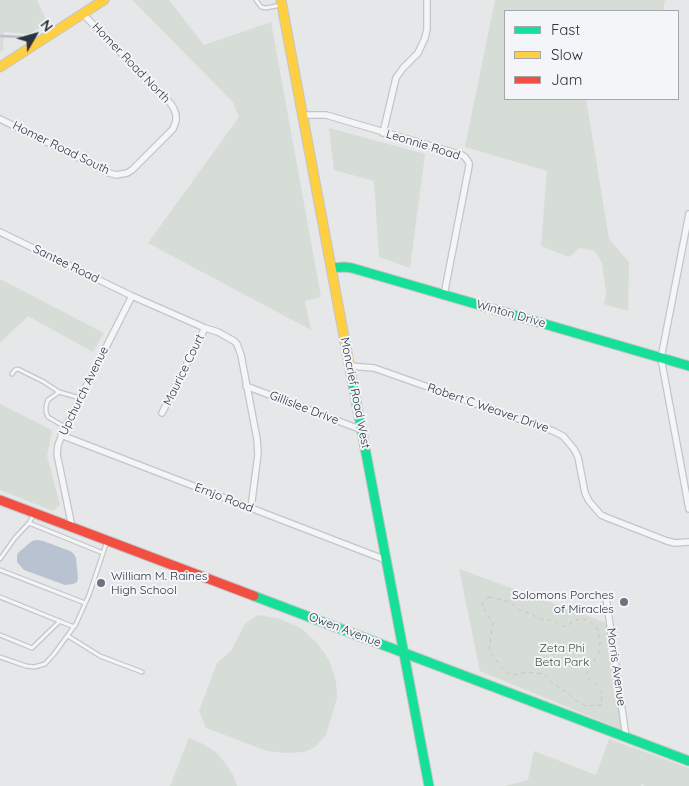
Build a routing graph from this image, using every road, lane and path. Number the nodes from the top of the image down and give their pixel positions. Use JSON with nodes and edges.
{"nodes":[{"id":1,"x":104,"y":0,"type":"edge"},
{"id":2,"x":256,"y":0,"type":"edge"},
{"id":3,"x":427,"y":0,"type":"edge"},
{"id":4,"x":281,"y":2,"type":"edge"},
{"id":5,"x":94,"y":3,"type":"edge"},
{"id":6,"x":83,"y":14,"type":"junction"},
{"id":7,"x":0,"y":67,"type":"edge"},
{"id":8,"x":302,"y":115,"type":"junction"},
{"id":9,"x":0,"y":119,"type":"edge"},
{"id":10,"x":383,"y":133,"type":"junction"},
{"id":11,"x":122,"y":174,"type":"joint"},
{"id":12,"x":689,"y":214,"type":"edge"},
{"id":13,"x":0,"y":232,"type":"edge"},
{"id":14,"x":332,"y":268,"type":"junction"},
{"id":15,"x":444,"y":295,"type":"junction"},
{"id":16,"x":132,"y":296,"type":"junction"},
{"id":17,"x":204,"y":328,"type":"junction"},
{"id":18,"x":661,"y":358,"type":"junction"},
{"id":19,"x":350,"y":366,"type":"junction"},
{"id":20,"x":689,"y":366,"type":"edge"},
{"id":21,"x":12,"y":374,"type":"dead end"},
{"id":22,"x":246,"y":386,"type":"junction"},
{"id":23,"x":60,"y":392,"type":"junction"},
{"id":24,"x":80,"y":398,"type":"junction"},
{"id":25,"x":162,"y":413,"type":"dead end"},
{"id":26,"x":65,"y":427,"type":"junction"},
{"id":27,"x":362,"y":430,"type":"junction"},
{"id":28,"x":61,"y":436,"type":"junction"},
{"id":29,"x":0,"y":500,"type":"edge"},
{"id":30,"x":251,"y":508,"type":"junction"},
{"id":31,"x":689,"y":509,"type":"edge"},
{"id":32,"x":34,"y":513,"type":"junction"},
{"id":33,"x":29,"y":523,"type":"junction"},
{"id":34,"x":72,"y":527,"type":"junction"},
{"id":35,"x":107,"y":540,"type":"junction"},
{"id":36,"x":689,"y":542,"type":"edge"},
{"id":37,"x":103,"y":553,"type":"junction"},
{"id":38,"x":0,"y":559,"type":"edge"},
{"id":39,"x":386,"y":560,"type":"junction"},
{"id":40,"x":0,"y":570,"type":"edge"},
{"id":41,"x":0,"y":597,"type":"edge"},
{"id":42,"x":606,"y":597,"type":"dead end"},
{"id":43,"x":85,"y":603,"type":"junction"},
{"id":44,"x":60,"y":621,"type":"junction"},
{"id":45,"x":74,"y":627,"type":"junction"},
{"id":46,"x":597,"y":628,"type":"joint"},
{"id":47,"x":0,"y":635,"type":"edge"},
{"id":48,"x":68,"y":636,"type":"junction"},
{"id":49,"x":404,"y":652,"type":"junction"},
{"id":50,"x":0,"y":657,"type":"edge"},
{"id":51,"x":142,"y":672,"type":"dead end"},
{"id":52,"x":626,"y":737,"type":"junction"},
{"id":53,"x":689,"y":761,"type":"edge"},
{"id":54,"x":429,"y":786,"type":"edge"}],
"edges":[{"from":1,"to":5,"type":"street"},
{"from":2,"to":4,"type":"lane"},
{"from":3,"to":10,"type":"street"},
{"from":4,"to":8,"type":"street","name":"Moncrief Road West"},
{"from":5,"to":6,"type":"street"},
{"from":6,"to":7,"type":"street"},
{"from":6,"to":11,"type":"street","name":"Homer Road North"},
{"from":8,"to":10,"type":"street","name":"Leonnie Road"},
{"from":8,"to":14,"type":"street","name":"Moncrief Road West"},
{"from":9,"to":11,"type":"street","name":"Homer Road South"},
{"from":10,"to":15,"type":"street","name":"Leonnie Road"},
{"from":12,"to":18,"type":"street"},
{"from":13,"to":16,"type":"street","name":"Santee Road"},
{"from":14,"to":15,"type":"street","name":"Winton Drive"},
{"from":14,"to":19,"type":"street","name":"Moncrief Road West"},
{"from":15,"to":18,"type":"street","name":"Winton Drive"},
{"from":16,"to":17,"type":"street"},
{"from":16,"to":24,"type":"street","name":"Upchurch Avenue"},
{"from":17,"to":22,"type":"street"},
{"from":17,"to":25,"type":"street","name":"Maurice Court"},
{"from":18,"to":20,"type":"street","name":"Winton Drive"},
{"from":18,"to":31,"type":"street"},
{"from":19,"to":27,"type":"street","name":"Moncrief Road West"},
{"from":19,"to":36,"type":"street","name":"Robert C Weaver Drive"},
{"from":21,"to":23,"type":"lane"},
{"from":22,"to":27,"type":"street","name":"Gillislee Drive"},
{"from":22,"to":30,"type":"street"},
{"from":23,"to":24,"type":"lane"},
{"from":23,"to":26,"type":"lane"},
{"from":24,"to":26,"type":"street","name":"Upchurch Avenue"},
{"from":26,"to":28,"type":"street","name":"Upchurch Avenue"},
{"from":27,"to":39,"type":"street","name":"Moncrief Road West"},
{"from":28,"to":30,"type":"street","name":"Ernjo Road"},
{"from":28,"to":34,"type":"street","name":"Upchurch Avenue"},
{"from":29,"to":32,"type":"street","name":"Owen Avenue"},
{"from":30,"to":39,"type":"street","name":"Ernjo Road"},
{"from":32,"to":33,"type":"lane"},
{"from":32,"to":34,"type":"street","name":"Owen Avenue"},
{"from":33,"to":37,"type":"lane"},
{"from":33,"to":38,"type":"lane"},
{"from":34,"to":35,"type":"street","name":"Owen Avenue"},
{"from":35,"to":37,"type":"lane"},
{"from":35,"to":49,"type":"street","name":"Owen Avenue"},
{"from":37,"to":43,"type":"lane"},
{"from":39,"to":49,"type":"street","name":"Moncrief Road West"},
{"from":40,"to":43,"type":"lane"},
{"from":41,"to":44,"type":"lane"},
{"from":42,"to":52,"type":"street","name":"Morris Avenue"},
{"from":43,"to":45,"type":"lane"},
{"from":44,"to":45,"type":"lane"},
{"from":44,"to":47,"type":"lane"},
{"from":45,"to":48,"type":"lane"},
{"from":46,"to":46,"type":"path"},
{"from":48,"to":50,"type":"lane"},
{"from":48,"to":51,"type":"lane"},
{"from":49,"to":52,"type":"street","name":"Owen Avenue"},
{"from":49,"to":54,"type":"street","name":"Moncrief Road West"},
{"from":52,"to":53,"type":"street","name":"Owen Avenue"}]}
